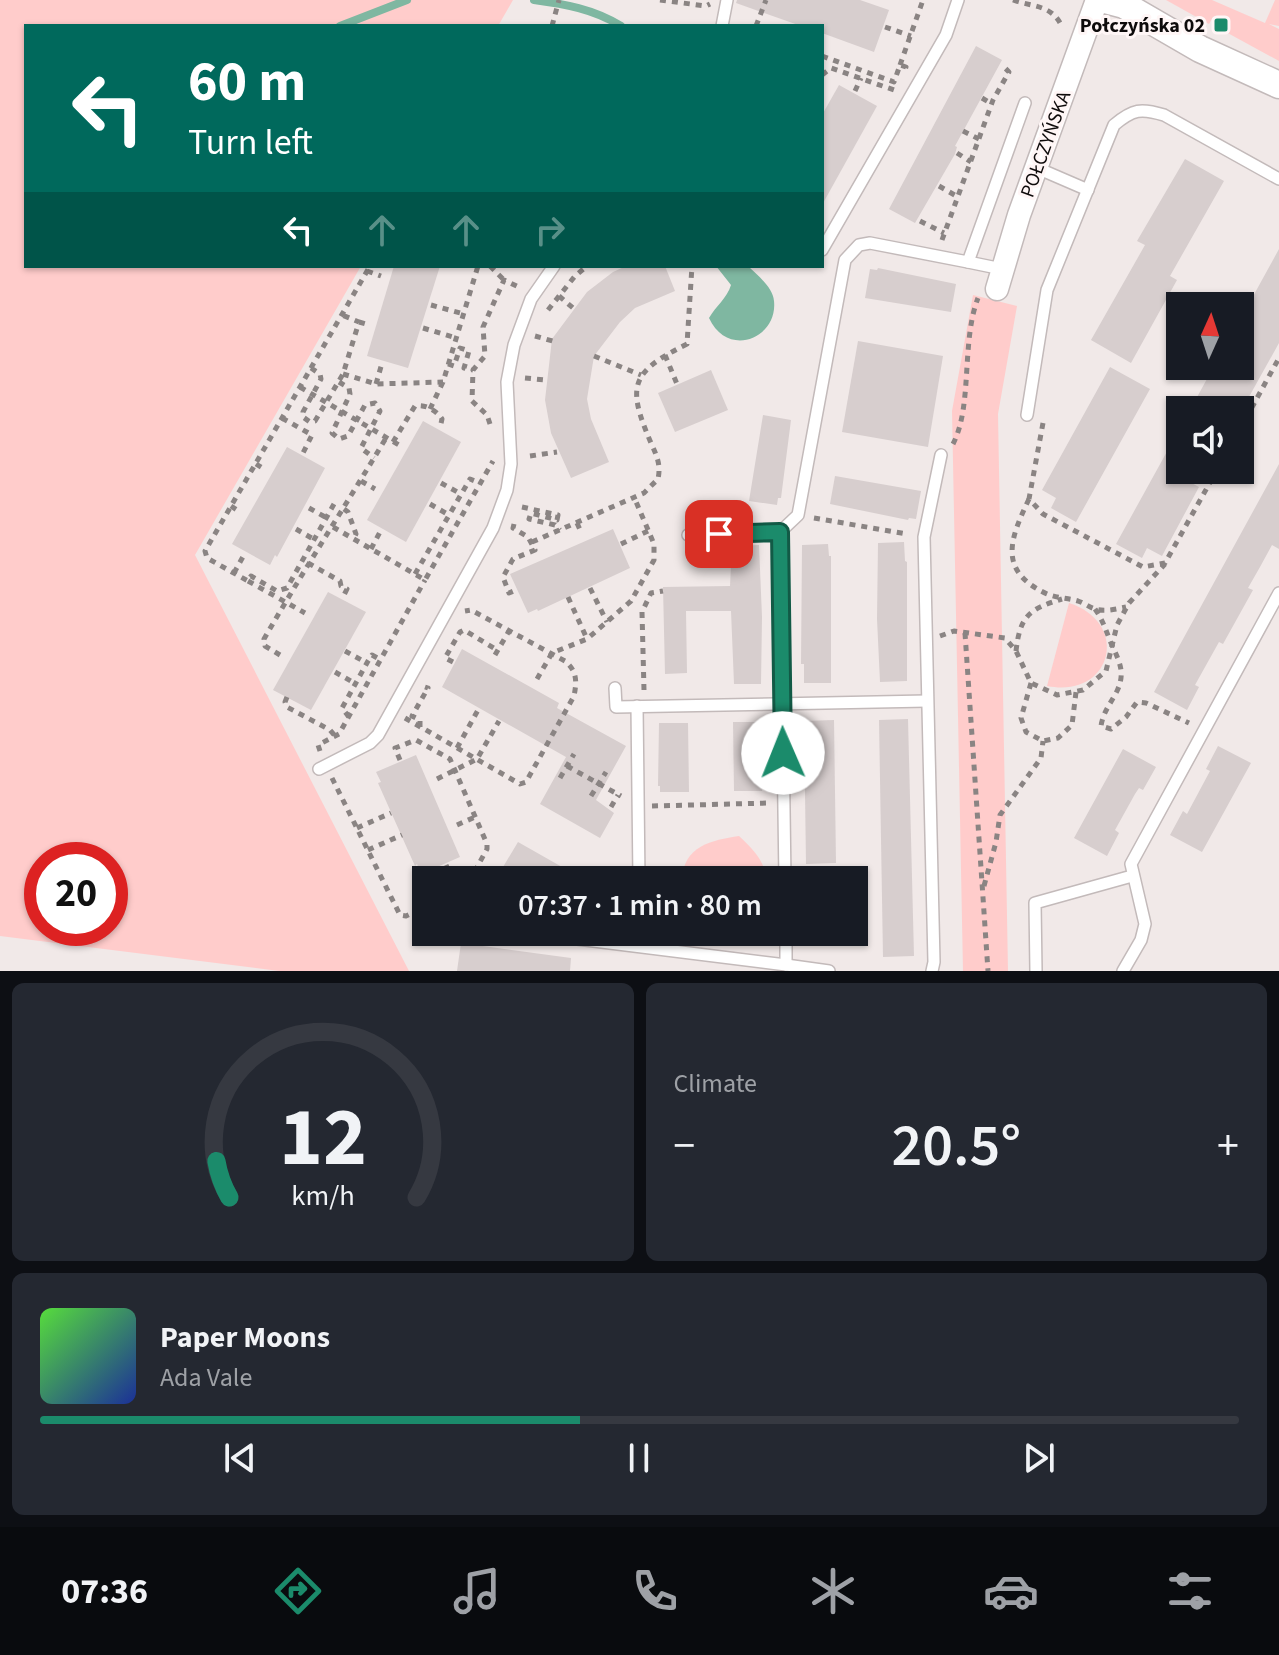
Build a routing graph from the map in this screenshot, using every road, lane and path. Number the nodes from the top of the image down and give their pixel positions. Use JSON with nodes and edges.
{"nodes":[{"id":1,"x":559,"y":0,"type":"edge"},
{"id":2,"x":660,"y":0,"type":"edge"},
{"id":3,"x":727,"y":0,"type":"edge"},
{"id":4,"x":766,"y":0,"type":"edge"},
{"id":5,"x":923,"y":0,"type":"edge"},
{"id":6,"x":958,"y":0,"type":"edge"},
{"id":7,"x":1097,"y":0,"type":"edge"},
{"id":8,"x":1105,"y":0,"type":"edge"},
{"id":9,"x":713,"y":3,"type":"dead end"},
{"id":10,"x":553,"y":24,"type":"edge"},
{"id":11,"x":722,"y":24,"type":"edge"},
{"id":12,"x":757,"y":24,"type":"edge"},
{"id":13,"x":885,"y":27,"type":"dead end"},
{"id":14,"x":911,"y":36,"type":"junction"},
{"id":15,"x":824,"y":57,"type":"edge"},
{"id":16,"x":1003,"y":66,"type":"dead end"},
{"id":17,"x":824,"y":73,"type":"edge"},
{"id":18,"x":861,"y":78,"type":"junction"},
{"id":19,"x":1279,"y":85,"type":"edge"},
{"id":20,"x":855,"y":91,"type":"dead end"},
{"id":21,"x":982,"y":98,"type":"dead end"},
{"id":22,"x":1025,"y":103,"type":"dead end"},
{"id":23,"x":992,"y":104,"type":"junction"},
{"id":24,"x":904,"y":108,"type":"junction"},
{"id":25,"x":963,"y":131,"type":"dead end"},
{"id":26,"x":979,"y":139,"type":"junction"},
{"id":27,"x":957,"y":153,"type":"dead end"},
{"id":28,"x":971,"y":162,"type":"junction"},
{"id":29,"x":1037,"y":168,"type":"junction"},
{"id":30,"x":1279,"y":179,"type":"edge"},
{"id":31,"x":939,"y":186,"type":"dead end"},
{"id":32,"x":1088,"y":190,"type":"junction"},
{"id":33,"x":958,"y":197,"type":"junction"},
{"id":34,"x":920,"y":221,"type":"dead end"},
{"id":35,"x":944,"y":233,"type":"junction"},
{"id":36,"x":824,"y":247,"type":"edge"},
{"id":37,"x":936,"y":255,"type":"junction"},
{"id":38,"x":968,"y":262,"type":"junction"},
{"id":39,"x":368,"y":268,"type":"edge"},
{"id":40,"x":477,"y":268,"type":"edge"},
{"id":41,"x":492,"y":268,"type":"edge"},
{"id":42,"x":553,"y":268,"type":"edge"},
{"id":43,"x":585,"y":268,"type":"edge"},
{"id":44,"x":692,"y":268,"type":"edge"},
{"id":45,"x":381,"y":276,"type":"dead end"},
{"id":46,"x":529,"y":278,"type":"dead end"},
{"id":47,"x":1000,"y":279,"type":"junction"},
{"id":48,"x":504,"y":280,"type":"junction"},
{"id":49,"x":559,"y":296,"type":"junction"},
{"id":50,"x":431,"y":305,"type":"dead end"},
{"id":51,"x":573,"y":308,"type":"dead end"},
{"id":52,"x":464,"y":314,"type":"junction"},
{"id":53,"x":342,"y":315,"type":"junction"},
{"id":54,"x":544,"y":315,"type":"dead end"},
{"id":55,"x":359,"y":322,"type":"junction"},
{"id":56,"x":366,"y":324,"type":"dead end"},
{"id":57,"x":540,"y":326,"type":"dead end"},
{"id":58,"x":423,"y":328,"type":"dead end"},
{"id":59,"x":535,"y":336,"type":"junction"},
{"id":60,"x":456,"y":338,"type":"junction"},
{"id":61,"x":556,"y":342,"type":"dead end"},
{"id":62,"x":531,"y":350,"type":"dead end"},
{"id":63,"x":665,"y":355,"type":"junction"},
{"id":64,"x":594,"y":356,"type":"dead end"},
{"id":65,"x":1279,"y":358,"type":"edge"},
{"id":66,"x":382,"y":363,"type":"dead end"},
{"id":67,"x":448,"y":364,"type":"junction"},
{"id":68,"x":528,"y":364,"type":"dead end"},
{"id":69,"x":311,"y":368,"type":"junction"},
{"id":70,"x":473,"y":370,"type":"junction"},
{"id":71,"x":343,"y":374,"type":"junction"},
{"id":72,"x":641,"y":375,"type":"junction"},
{"id":73,"x":524,"y":378,"type":"junction"},
{"id":74,"x":545,"y":380,"type":"dead end"},
{"id":75,"x":339,"y":382,"type":"junction"},
{"id":76,"x":443,"y":382,"type":"junction"},
{"id":77,"x":376,"y":384,"type":"junction"},
{"id":78,"x":677,"y":384,"type":"dead end"},
{"id":79,"x":300,"y":387,"type":"junction"},
{"id":80,"x":525,"y":392,"type":"dead end"},
{"id":81,"x":312,"y":395,"type":"junction"},
{"id":82,"x":326,"y":403,"type":"junction"},
{"id":83,"x":1254,"y":404,"type":"edge"},
{"id":84,"x":430,"y":409,"type":"junction"},
{"id":85,"x":342,"y":412,"type":"junction"},
{"id":86,"x":1027,"y":415,"type":"joint"},
{"id":87,"x":282,"y":418,"type":"junction"},
{"id":88,"x":356,"y":420,"type":"junction"},
{"id":89,"x":490,"y":426,"type":"dead end"},
{"id":90,"x":440,"y":428,"type":"dead end"},
{"id":91,"x":371,"y":429,"type":"junction"},
{"id":92,"x":386,"y":438,"type":"junction"},
{"id":93,"x":528,"y":444,"type":"dead end"},
{"id":94,"x":557,"y":452,"type":"dead end"},
{"id":95,"x":303,"y":453,"type":"dead end"},
{"id":96,"x":496,"y":455,"type":"dead end"},
{"id":97,"x":941,"y":455,"type":"joint"},
{"id":98,"x":530,"y":456,"type":"junction"},
{"id":99,"x":374,"y":458,"type":"junction"},
{"id":100,"x":256,"y":464,"type":"junction"},
{"id":101,"x":529,"y":466,"type":"dead end"},
{"id":102,"x":264,"y":469,"type":"dead end"},
{"id":103,"x":361,"y":481,"type":"junction"},
{"id":104,"x":441,"y":483,"type":"dead end"},
{"id":105,"x":480,"y":483,"type":"junction"},
{"id":106,"x":1209,"y":484,"type":"edge"},
{"id":107,"x":375,"y":489,"type":"dead end"},
{"id":108,"x":461,"y":494,"type":"junction"},
{"id":109,"x":527,"y":494,"type":"dead end"},
{"id":110,"x":634,"y":497,"type":"junction"},
{"id":111,"x":1029,"y":499,"type":"junction"},
{"id":112,"x":334,"y":504,"type":"dead end"},
{"id":113,"x":430,"y":504,"type":"dead end"},
{"id":114,"x":231,"y":506,"type":"junction"},
{"id":115,"x":522,"y":507,"type":"junction"},
{"id":116,"x":309,"y":508,"type":"dead end"},
{"id":117,"x":344,"y":509,"type":"junction"},
{"id":118,"x":240,"y":512,"type":"dead end"},
{"id":119,"x":449,"y":515,"type":"junction"},
{"id":120,"x":798,"y":515,"type":"junction"},
{"id":121,"x":327,"y":518,"type":"junction"},
{"id":122,"x":577,"y":523,"type":"junction"},
{"id":123,"x":333,"y":527,"type":"junction"},
{"id":124,"x":296,"y":529,"type":"dead end"},
{"id":125,"x":381,"y":530,"type":"dead end"},
{"id":126,"x":560,"y":530,"type":"junction"},
{"id":127,"x":648,"y":531,"type":"junction"},
{"id":128,"x":581,"y":532,"type":"dead end"},
{"id":129,"x":780,"y":532,"type":"junction"},
{"id":130,"x":688,"y":535,"type":"dead end"},
{"id":131,"x":924,"y":537,"type":"junction"},
{"id":132,"x":354,"y":538,"type":"junction"},
{"id":133,"x":315,"y":540,"type":"junction"},
{"id":134,"x":532,"y":542,"type":"junction"},
{"id":135,"x":621,"y":544,"type":"dead end"},
{"id":136,"x":371,"y":549,"type":"junction"},
{"id":137,"x":245,"y":553,"type":"dead end"},
{"id":138,"x":308,"y":563,"type":"junction"},
{"id":139,"x":1165,"y":563,"type":"junction"},
{"id":140,"x":234,"y":573,"type":"junction"},
{"id":141,"x":415,"y":574,"type":"junction"},
{"id":142,"x":425,"y":580,"type":"junction"},
{"id":143,"x":248,"y":581,"type":"junction"},
{"id":144,"x":590,"y":588,"type":"dead end"},
{"id":145,"x":516,"y":590,"type":"dead end"},
{"id":146,"x":663,"y":591,"type":"dead end"},
{"id":147,"x":1279,"y":593,"type":"edge"},
{"id":148,"x":343,"y":597,"type":"dead end"},
{"id":149,"x":568,"y":597,"type":"dead end"},
{"id":150,"x":1063,"y":598,"type":"junction"},
{"id":151,"x":285,"y":601,"type":"junction"},
{"id":152,"x":1126,"y":607,"type":"junction"},
{"id":153,"x":1095,"y":609,"type":"junction"},
{"id":154,"x":476,"y":612,"type":"dead end"},
{"id":155,"x":305,"y":613,"type":"dead end"},
{"id":156,"x":607,"y":622,"type":"junction"},
{"id":157,"x":509,"y":631,"type":"junction"},
{"id":158,"x":965,"y":633,"type":"junction"},
{"id":159,"x":587,"y":639,"type":"junction"},
{"id":160,"x":926,"y":640,"type":"junction"},
{"id":161,"x":1111,"y":644,"type":"junction"},
{"id":162,"x":345,"y":651,"type":"dead end"},
{"id":163,"x":1016,"y":651,"type":"junction"},
{"id":164,"x":552,"y":653,"type":"junction"},
{"id":165,"x":280,"y":655,"type":"dead end"},
{"id":166,"x":381,"y":660,"type":"junction"},
{"id":167,"x":453,"y":662,"type":"dead end"},
{"id":168,"x":367,"y":663,"type":"junction"},
{"id":169,"x":335,"y":672,"type":"dead end"},
{"id":170,"x":537,"y":679,"type":"dead end"},
{"id":171,"x":1031,"y":683,"type":"junction"},
{"id":172,"x":356,"y":684,"type":"junction"},
{"id":173,"x":615,"y":688,"type":"dead end"},
{"id":174,"x":1076,"y":692,"type":"junction"},
{"id":175,"x":287,"y":697,"type":"dead end"},
{"id":176,"x":927,"y":701,"type":"junction"},
{"id":177,"x":782,"y":703,"type":"junction"},
{"id":178,"x":637,"y":706,"type":"junction"},
{"id":179,"x":478,"y":710,"type":"dead end"},
{"id":180,"x":349,"y":717,"type":"junction"},
{"id":181,"x":407,"y":720,"type":"dead end"},
{"id":182,"x":499,"y":721,"type":"dead end"},
{"id":183,"x":1204,"y":730,"type":"junction"},
{"id":184,"x":335,"y":736,"type":"junction"},
{"id":185,"x":1043,"y":741,"type":"junction"},
{"id":186,"x":457,"y":748,"type":"junction"},
{"id":187,"x":574,"y":754,"type":"dead end"},
{"id":188,"x":477,"y":759,"type":"junction"},
{"id":189,"x":400,"y":760,"type":"dead end"},
{"id":190,"x":567,"y":766,"type":"junction"},
{"id":191,"x":323,"y":767,"type":"junction"},
{"id":192,"x":455,"y":771,"type":"junction"},
{"id":193,"x":606,"y":772,"type":"dead end"},
{"id":194,"x":560,"y":778,"type":"dead end"},
{"id":195,"x":437,"y":779,"type":"dead end"},
{"id":196,"x":599,"y":784,"type":"junction"},
{"id":197,"x":618,"y":795,"type":"junction"},
{"id":198,"x":591,"y":796,"type":"dead end"},
{"id":199,"x":783,"y":803,"type":"junction"},
{"id":200,"x":638,"y":806,"type":"junction"},
{"id":201,"x":611,"y":807,"type":"dead end"},
{"id":202,"x":391,"y":813,"type":"dead end"},
{"id":203,"x":475,"y":817,"type":"junction"},
{"id":204,"x":457,"y":825,"type":"dead end"},
{"id":205,"x":357,"y":828,"type":"junction"},
{"id":206,"x":402,"y":835,"type":"dead end"},
{"id":207,"x":368,"y":850,"type":"junction"},
{"id":208,"x":478,"y":866,"type":"edge"},
{"id":209,"x":639,"y":866,"type":"edge"},
{"id":210,"x":785,"y":866,"type":"edge"},
{"id":211,"x":1132,"y":876,"type":"junction"},
{"id":212,"x":983,"y":891,"type":"junction"},
{"id":213,"x":412,"y":913,"type":"edge"},
{"id":214,"x":631,"y":946,"type":"edge"},
{"id":215,"x":786,"y":946,"type":"edge"},
{"id":216,"x":639,"y":947,"type":"joint"},
{"id":217,"x":786,"y":965,"type":"junction"},
{"id":218,"x":829,"y":971,"type":"edge"},
{"id":219,"x":932,"y":971,"type":"edge"},
{"id":220,"x":988,"y":971,"type":"edge"},
{"id":221,"x":1036,"y":971,"type":"edge"},
{"id":222,"x":1123,"y":971,"type":"edge"}],
"edges":[{"from":1,"to":10,"type":"path"},
{"from":2,"to":9,"type":"path"},
{"from":3,"to":11,"type":"lane"},
{"from":4,"to":12,"type":"path"},
{"from":5,"to":14,"type":"path"},
{"from":6,"to":24,"type":"lane"},
{"from":7,"to":29,"type":"street","name":"POŁCZYŃSKA"},
{"from":8,"to":19,"type":"street"},
{"from":13,"to":14,"type":"path"},
{"from":14,"to":15,"type":"path"},
{"from":16,"to":23,"type":"path"},
{"from":17,"to":18,"type":"path"},
{"from":18,"to":20,"type":"path"},
{"from":18,"to":24,"type":"path"},
{"from":21,"to":23,"type":"path"},
{"from":22,"to":38,"type":"lane"},
{"from":23,"to":26,"type":"path"},
{"from":24,"to":36,"type":"lane"},
{"from":25,"to":26,"type":"path"},
{"from":26,"to":28,"type":"path"},
{"from":27,"to":28,"type":"path"},
{"from":28,"to":33,"type":"path"},
{"from":29,"to":32,"type":"lane"},
{"from":29,"to":47,"type":"street","name":"POŁCZYŃSKA"},
{"from":30,"to":32,"type":"lane"},
{"from":31,"to":33,"type":"path"},
{"from":32,"to":86,"type":"lane"},
{"from":33,"to":35,"type":"path"},
{"from":34,"to":35,"type":"path"},
{"from":35,"to":37,"type":"path"},
{"from":37,"to":38,"type":"lane"},
{"from":37,"to":120,"type":"lane"},
{"from":38,"to":47,"type":"lane"},
{"from":39,"to":45,"type":"path"},
{"from":39,"to":53,"type":"path"},
{"from":40,"to":52,"type":"path"},
{"from":41,"to":48,"type":"path"},
{"from":42,"to":191,"type":"lane"},
{"from":43,"to":49,"type":"path"},
{"from":44,"to":63,"type":"path"},
{"from":46,"to":48,"type":"path"},
{"from":47,"to":97,"type":"path"},
{"from":48,"to":70,"type":"path"},
{"from":49,"to":51,"type":"path"},
{"from":49,"to":54,"type":"path"},
{"from":50,"to":52,"type":"path"},
{"from":52,"to":60,"type":"path"},
{"from":53,"to":55,"type":"path"},
{"from":53,"to":69,"type":"path"},
{"from":55,"to":56,"type":"path"},
{"from":55,"to":71,"type":"path"},
{"from":57,"to":59,"type":"path"},
{"from":58,"to":60,"type":"path"},
{"from":59,"to":61,"type":"path"},
{"from":59,"to":62,"type":"path"},
{"from":60,"to":67,"type":"path"},
{"from":63,"to":72,"type":"path"},
{"from":63,"to":78,"type":"path"},
{"from":64,"to":72,"type":"path"},
{"from":65,"to":83,"type":"path"},
{"from":66,"to":77,"type":"path"},
{"from":67,"to":70,"type":"path"},
{"from":67,"to":76,"type":"path"},
{"from":68,"to":73,"type":"path"},
{"from":69,"to":79,"type":"path"},
{"from":69,"to":81,"type":"path"},
{"from":70,"to":89,"type":"path"},
{"from":71,"to":75,"type":"path"},
{"from":71,"to":77,"type":"path"},
{"from":72,"to":110,"type":"path"},
{"from":73,"to":74,"type":"path"},
{"from":73,"to":80,"type":"path"},
{"from":75,"to":82,"type":"path"},
{"from":75,"to":85,"type":"path"},
{"from":76,"to":77,"type":"path"},
{"from":76,"to":84,"type":"path"},
{"from":79,"to":81,"type":"path"},
{"from":79,"to":87,"type":"path"},
{"from":81,"to":82,"type":"path"},
{"from":81,"to":82,"type":"path"},
{"from":82,"to":85,"type":"path"},
{"from":84,"to":90,"type":"path"},
{"from":84,"to":92,"type":"path"},
{"from":85,"to":88,"type":"path"},
{"from":85,"to":88,"type":"path"},
{"from":86,"to":111,"type":"path"},
{"from":87,"to":95,"type":"path"},
{"from":87,"to":100,"type":"path"},
{"from":88,"to":91,"type":"path"},
{"from":88,"to":91,"type":"path"},
{"from":91,"to":92,"type":"path"},
{"from":91,"to":99,"type":"path"},
{"from":92,"to":99,"type":"path"},
{"from":93,"to":98,"type":"path"},
{"from":94,"to":98,"type":"path"},
{"from":96,"to":105,"type":"path"},
{"from":97,"to":131,"type":"lane"},
{"from":98,"to":101,"type":"path"},
{"from":99,"to":103,"type":"path"},
{"from":100,"to":102,"type":"path"},
{"from":100,"to":114,"type":"path"},
{"from":103,"to":107,"type":"path"},
{"from":103,"to":117,"type":"path"},
{"from":104,"to":108,"type":"path"},
{"from":105,"to":108,"type":"path"},
{"from":105,"to":142,"type":"path"},
{"from":106,"to":139,"type":"path"},
{"from":108,"to":119,"type":"path"},
{"from":109,"to":115,"type":"path"},
{"from":110,"to":122,"type":"path"},
{"from":110,"to":127,"type":"path"},
{"from":111,"to":139,"type":"path"},
{"from":111,"to":150,"type":"path"},
{"from":112,"to":121,"type":"path"},
{"from":113,"to":119,"type":"path"},
{"from":114,"to":118,"type":"path"},
{"from":114,"to":140,"type":"path"},
{"from":115,"to":126,"type":"path"},
{"from":115,"to":134,"type":"path"},
{"from":116,"to":121,"type":"path"},
{"from":117,"to":123,"type":"path"},
{"from":117,"to":132,"type":"path"},
{"from":119,"to":141,"type":"path"},
{"from":120,"to":129,"type":"lane"},
{"from":120,"to":131,"type":"path"},
{"from":121,"to":133,"type":"path"},
{"from":122,"to":126,"type":"path"},
{"from":122,"to":128,"type":"path"},
{"from":123,"to":132,"type":"path"},
{"from":123,"to":138,"type":"path"},
{"from":124,"to":133,"type":"path"},
{"from":125,"to":136,"type":"path"},
{"from":126,"to":134,"type":"path"},
{"from":127,"to":135,"type":"path"},
{"from":127,"to":156,"type":"path"},
{"from":129,"to":130,"type":"lane"},
{"from":129,"to":177,"type":"lane"},
{"from":131,"to":160,"type":"lane"},
{"from":132,"to":136,"type":"path"},
{"from":133,"to":143,"type":"path"},
{"from":134,"to":145,"type":"path"},
{"from":136,"to":141,"type":"path"},
{"from":137,"to":140,"type":"path"},
{"from":138,"to":148,"type":"path"},
{"from":138,"to":151,"type":"path"},
{"from":139,"to":152,"type":"path"},
{"from":140,"to":143,"type":"path"},
{"from":141,"to":142,"type":"path"},
{"from":142,"to":166,"type":"path"},
{"from":143,"to":151,"type":"path"},
{"from":144,"to":156,"type":"path"},
{"from":146,"to":178,"type":"path"},
{"from":147,"to":183,"type":"lane"},
{"from":149,"to":159,"type":"path"},
{"from":150,"to":153,"type":"path"},
{"from":150,"to":163,"type":"path"},
{"from":151,"to":155,"type":"path"},
{"from":151,"to":165,"type":"path"},
{"from":152,"to":153,"type":"path"},
{"from":152,"to":161,"type":"path"},
{"from":153,"to":161,"type":"path"},
{"from":154,"to":157,"type":"path"},
{"from":156,"to":159,"type":"path"},
{"from":157,"to":164,"type":"path"},
{"from":157,"to":167,"type":"path"},
{"from":158,"to":160,"type":"path"},
{"from":158,"to":163,"type":"path"},
{"from":158,"to":212,"type":"path"},
{"from":159,"to":164,"type":"path"},
{"from":160,"to":176,"type":"lane"},
{"from":161,"to":174,"type":"path"},
{"from":161,"to":183,"type":"path"},
{"from":162,"to":168,"type":"path"},
{"from":163,"to":171,"type":"path"},
{"from":164,"to":170,"type":"path"},
{"from":164,"to":188,"type":"path"},
{"from":166,"to":168,"type":"path"},
{"from":166,"to":180,"type":"path"},
{"from":168,"to":172,"type":"path"},
{"from":169,"to":172,"type":"path"},
{"from":171,"to":174,"type":"path"},
{"from":171,"to":185,"type":"path"},
{"from":172,"to":180,"type":"path"},
{"from":173,"to":178,"type":"lane"},
{"from":174,"to":185,"type":"path"},
{"from":175,"to":184,"type":"path"},
{"from":176,"to":177,"type":"lane"},
{"from":176,"to":219,"type":"lane"},
{"from":177,"to":178,"type":"lane"},
{"from":177,"to":199,"type":"lane"},
{"from":178,"to":200,"type":"lane"},
{"from":179,"to":186,"type":"path"},
{"from":180,"to":184,"type":"path"},
{"from":181,"to":186,"type":"path"},
{"from":182,"to":188,"type":"path"},
{"from":183,"to":211,"type":"lane"},
{"from":184,"to":191,"type":"path"},
{"from":185,"to":212,"type":"path"},
{"from":186,"to":188,"type":"path"},
{"from":187,"to":190,"type":"path"},
{"from":188,"to":192,"type":"path"},
{"from":189,"to":192,"type":"path"},
{"from":190,"to":194,"type":"path"},
{"from":190,"to":196,"type":"path"},
{"from":191,"to":205,"type":"path"},
{"from":192,"to":195,"type":"path"},
{"from":192,"to":203,"type":"path"},
{"from":193,"to":196,"type":"path"},
{"from":196,"to":197,"type":"path"},
{"from":196,"to":198,"type":"path"},
{"from":197,"to":200,"type":"path"},
{"from":197,"to":201,"type":"path"},
{"from":199,"to":200,"type":"path"},
{"from":199,"to":210,"type":"lane"},
{"from":200,"to":209,"type":"lane"},
{"from":202,"to":205,"type":"path"},
{"from":203,"to":204,"type":"path"},
{"from":203,"to":208,"type":"path"},
{"from":205,"to":207,"type":"path"},
{"from":206,"to":207,"type":"path"},
{"from":207,"to":213,"type":"path"},
{"from":211,"to":221,"type":"lane"},
{"from":211,"to":222,"type":"lane"},
{"from":212,"to":220,"type":"path"},
{"from":214,"to":216,"type":"lane"},
{"from":215,"to":217,"type":"lane"},
{"from":216,"to":217,"type":"lane"},
{"from":217,"to":218,"type":"lane"}]}
